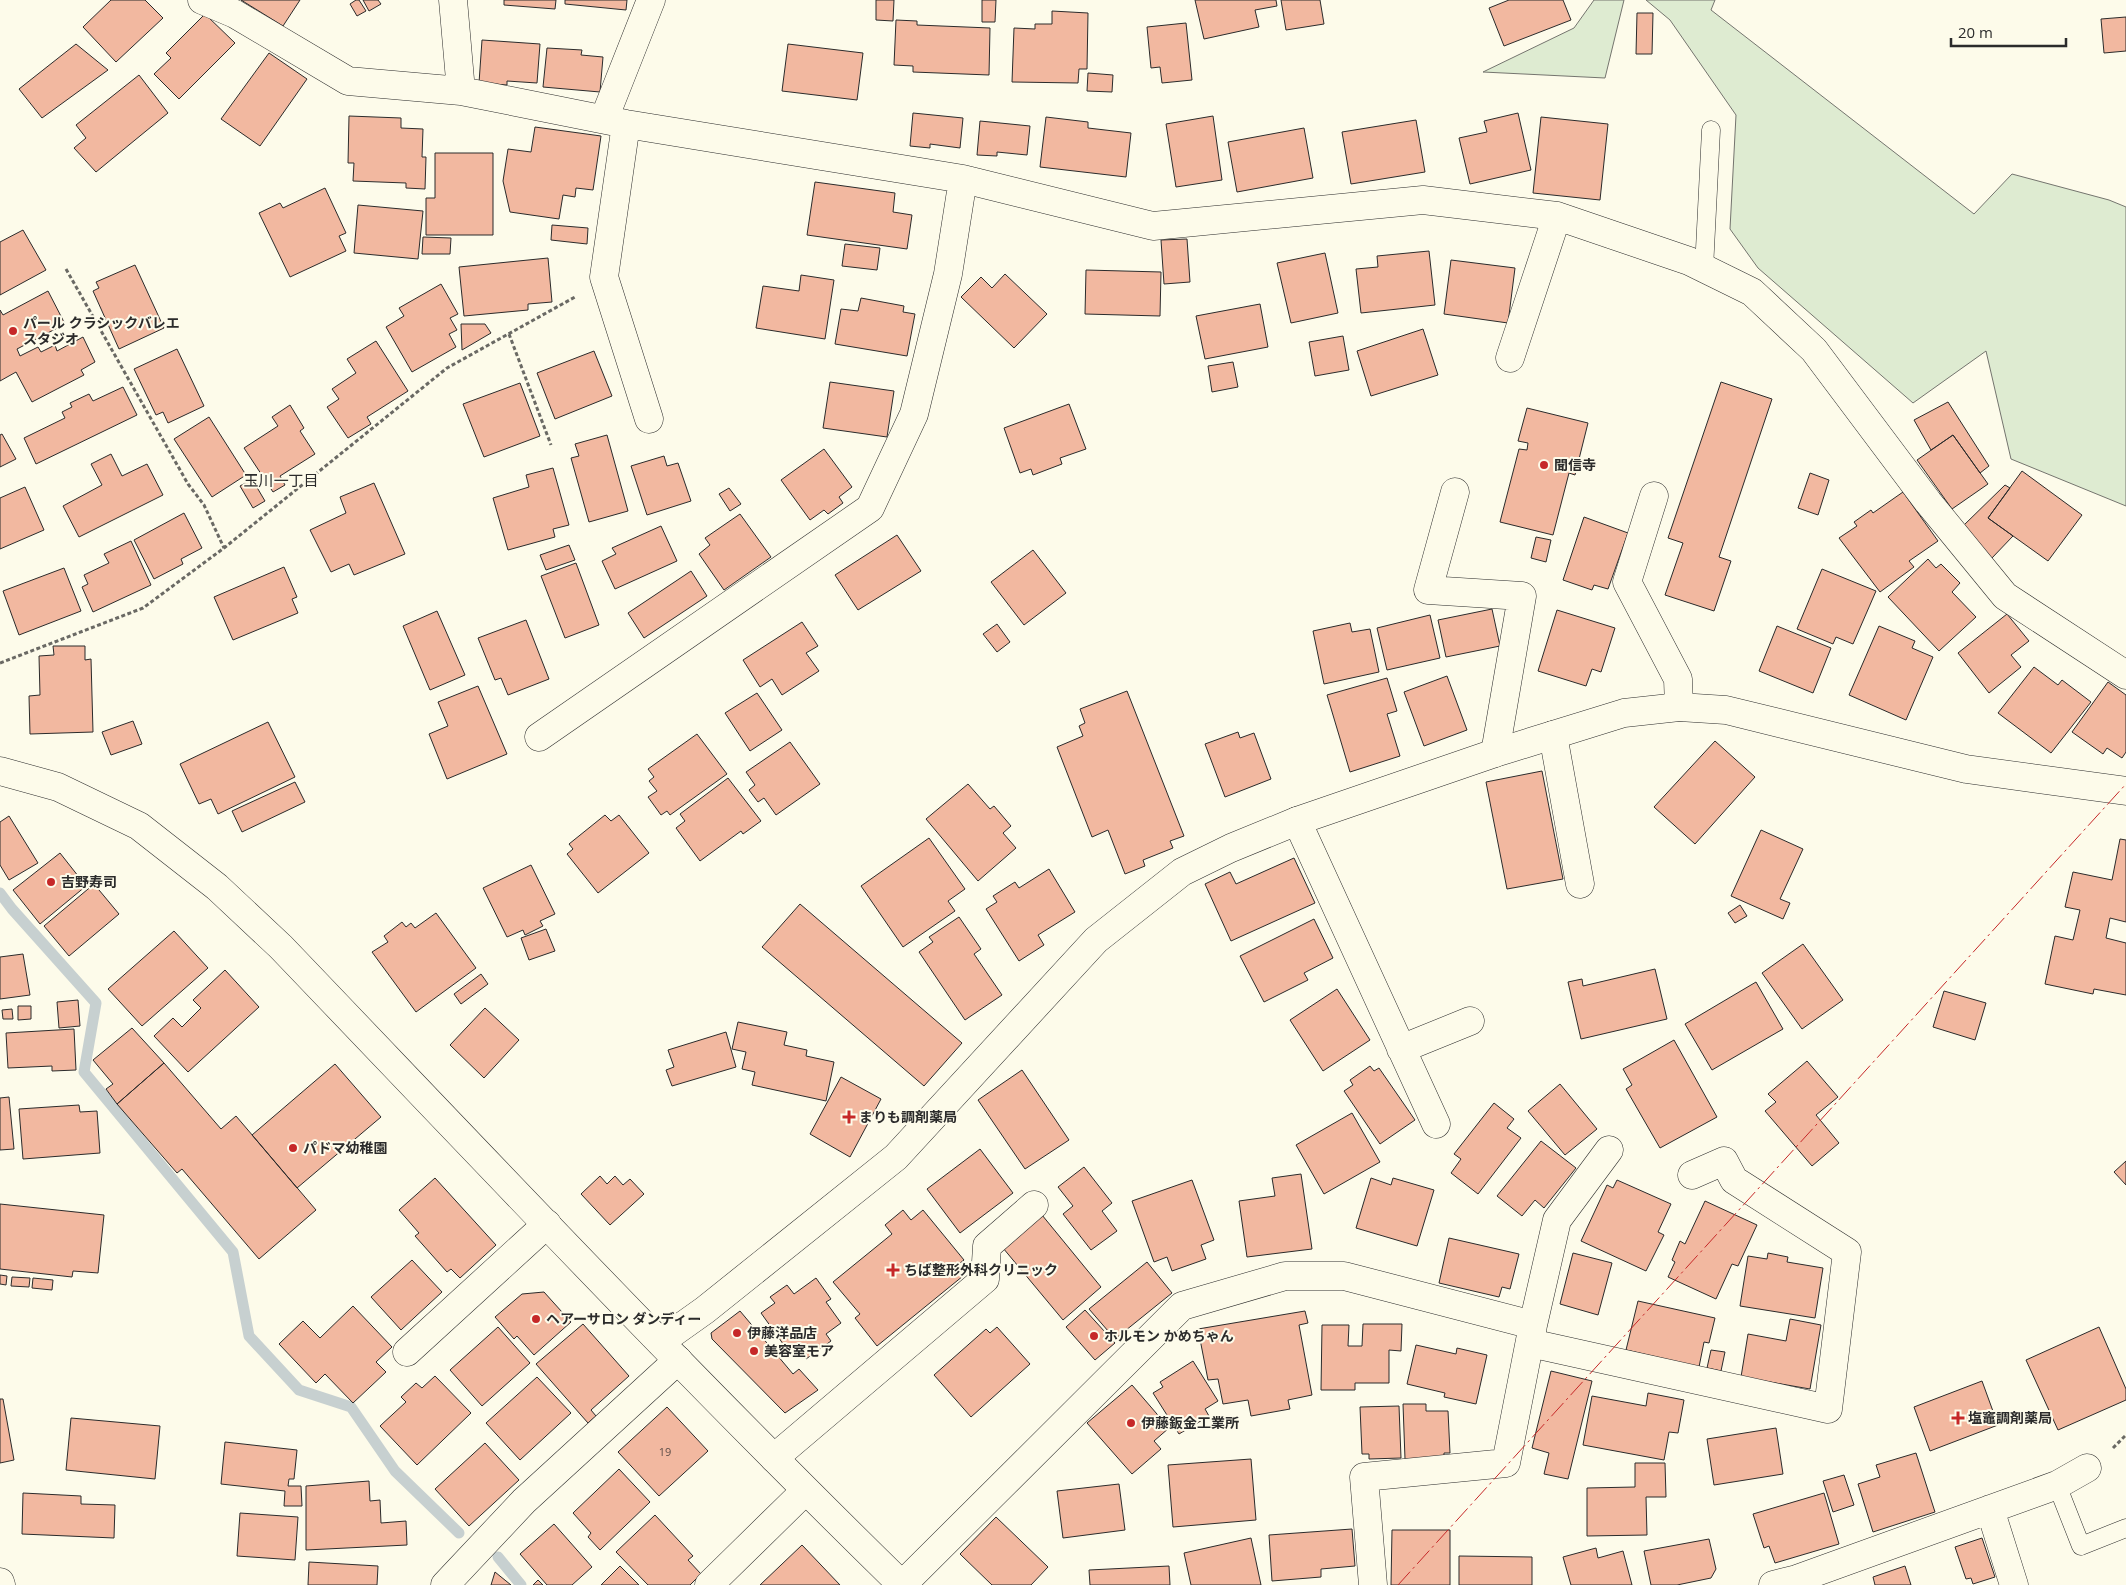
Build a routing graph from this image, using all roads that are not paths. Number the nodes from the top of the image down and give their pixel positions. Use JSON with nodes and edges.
{"nodes":[{"id":1,"x":202,"y":0,"type":"edge"},
{"id":2,"x":453,"y":0,"type":"edge"},
{"id":3,"x":651,"y":0,"type":"edge"},
{"id":4,"x":461,"y":91,"type":"junction"},
{"id":5,"x":615,"y":121,"type":"junction"},
{"id":6,"x":1711,"y":130,"type":"dead end"},
{"id":7,"x":963,"y":179,"type":"junction"},
{"id":8,"x":1557,"y":216,"type":"junction"},
{"id":9,"x":1704,"y":269,"type":"junction"},
{"id":10,"x":1510,"y":358,"type":"dead end"},
{"id":11,"x":649,"y":419,"type":"dead end"},
{"id":12,"x":1456,"y":492,"type":"dead end"},
{"id":13,"x":1654,"y":496,"type":"dead end"},
{"id":14,"x":2126,"y":675,"type":"edge"},
{"id":15,"x":1678,"y":707,"type":"junction"},
{"id":16,"x":1553,"y":736,"type":"junction"},
{"id":17,"x":540,"y":737,"type":"dead end"},
{"id":18,"x":1495,"y":753,"type":"junction"},
{"id":19,"x":0,"y":772,"type":"edge"},
{"id":20,"x":2126,"y":791,"type":"edge"},
{"id":21,"x":1297,"y":821,"type":"junction"},
{"id":22,"x":1580,"y":884,"type":"dead end"},
{"id":23,"x":1470,"y":1020,"type":"dead end"},
{"id":24,"x":1401,"y":1048,"type":"junction"},
{"id":25,"x":1436,"y":1124,"type":"dead end"},
{"id":26,"x":1609,"y":1150,"type":"dead end"},
{"id":27,"x":1692,"y":1175,"type":"dead end"},
{"id":28,"x":1034,"y":1205,"type":"dead end"},
{"id":29,"x":547,"y":1224,"type":"junction"},
{"id":30,"x":1531,"y":1334,"type":"junction"},
{"id":31,"x":669,"y":1351,"type":"junction"},
{"id":32,"x":407,"y":1352,"type":"dead end"},
{"id":33,"x":774,"y":1458,"type":"junction"},
{"id":34,"x":2087,"y":1468,"type":"dead end"},
{"id":35,"x":2057,"y":1485,"type":"junction"},
{"id":36,"x":805,"y":1491,"type":"junction"},
{"id":37,"x":1990,"y":1509,"type":"junction"},
{"id":38,"x":2126,"y":1528,"type":"edge"},
{"id":39,"x":446,"y":1585,"type":"edge"},
{"id":40,"x":709,"y":1585,"type":"edge"},
{"id":41,"x":902,"y":1585,"type":"edge"},
{"id":42,"x":1373,"y":1585,"type":"edge"},
{"id":43,"x":1774,"y":1585,"type":"edge"},
{"id":44,"x":2014,"y":1585,"type":"edge"}],
"edges":[{"from":1,"to":4,"type":"street"},
{"from":2,"to":4,"type":"street"},
{"from":3,"to":5,"type":"street"},
{"from":4,"to":5,"type":"street"},
{"from":5,"to":7,"type":"street"},
{"from":5,"to":11,"type":"street"},
{"from":6,"to":9,"type":"lane"},
{"from":7,"to":8,"type":"street"},
{"from":7,"to":17,"type":"street"},
{"from":8,"to":9,"type":"street"},
{"from":8,"to":10,"type":"street"},
{"from":9,"to":14,"type":"street"},
{"from":12,"to":18,"type":"street"},
{"from":13,"to":15,"type":"street"},
{"from":15,"to":16,"type":"street"},
{"from":15,"to":20,"type":"street"},
{"from":16,"to":18,"type":"street"},
{"from":16,"to":22,"type":"street"},
{"from":18,"to":21,"type":"street"},
{"from":19,"to":29,"type":"street"},
{"from":21,"to":24,"type":"street"},
{"from":21,"to":31,"type":"street"},
{"from":23,"to":24,"type":"street"},
{"from":24,"to":25,"type":"street"},
{"from":26,"to":30,"type":"street"},
{"from":27,"to":30,"type":"street"},
{"from":28,"to":33,"type":"street"},
{"from":29,"to":31,"type":"street"},
{"from":29,"to":32,"type":"street"},
{"from":30,"to":41,"type":"street"},
{"from":30,"to":42,"type":"street"},
{"from":31,"to":33,"type":"street"},
{"from":31,"to":39,"type":"street"},
{"from":33,"to":36,"type":"street"},
{"from":34,"to":35,"type":"street"},
{"from":35,"to":37,"type":"street"},
{"from":35,"to":38,"type":"lane"},
{"from":36,"to":40,"type":"street"},
{"from":36,"to":41,"type":"street"},
{"from":37,"to":43,"type":"street"},
{"from":37,"to":44,"type":"street"}]}
